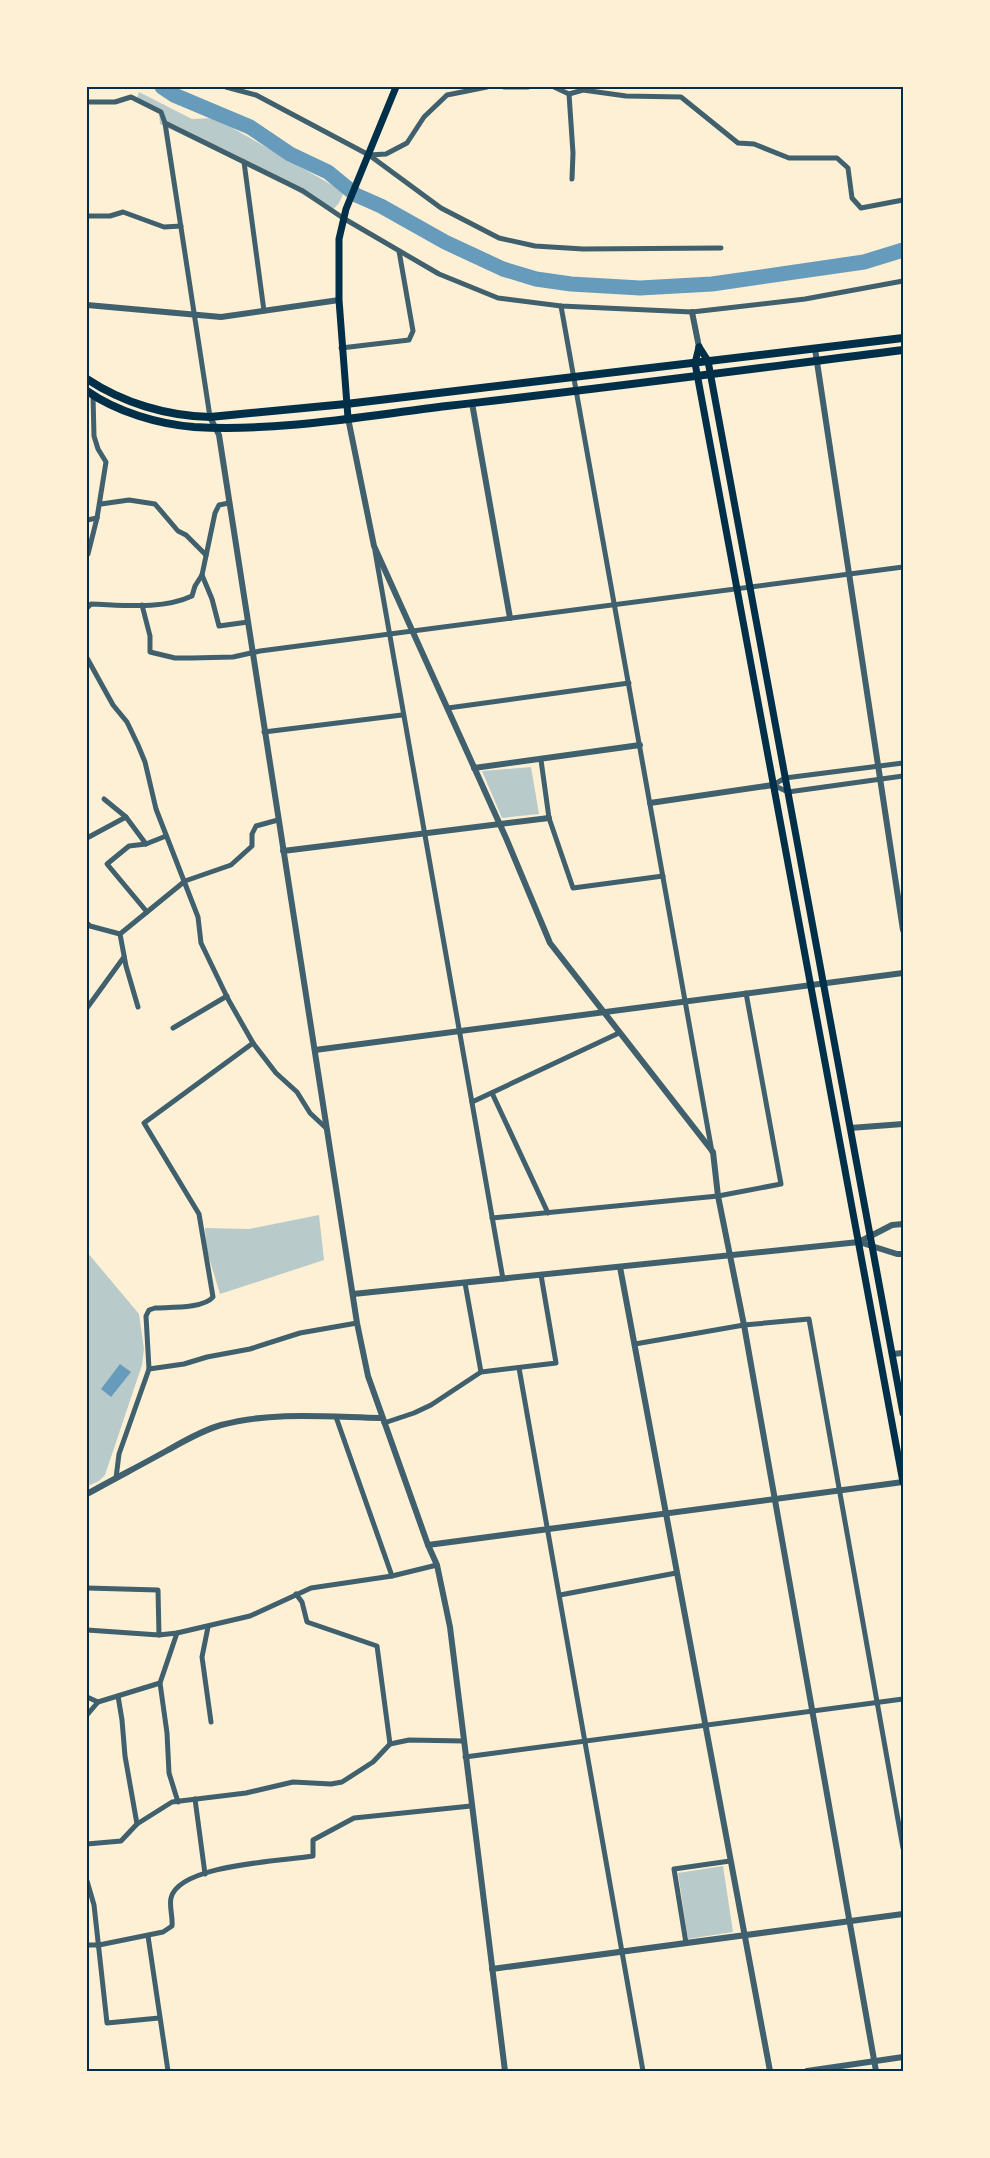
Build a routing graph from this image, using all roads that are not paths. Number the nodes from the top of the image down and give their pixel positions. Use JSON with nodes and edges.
{"nodes":[{"id":1,"x":226,"y":87,"type":"edge"},
{"id":2,"x":258,"y":87,"type":"edge"},
{"id":3,"x":396,"y":87,"type":"edge"},
{"id":4,"x":487,"y":87,"type":"edge"},
{"id":5,"x":504,"y":87,"type":"edge"},
{"id":6,"x":528,"y":87,"type":"edge"},
{"id":7,"x":554,"y":87,"type":"edge"},
{"id":8,"x":569,"y":94,"type":"junction"},
{"id":9,"x":256,"y":95,"type":"junction"},
{"id":10,"x":87,"y":102,"type":"edge"},
{"id":11,"x":165,"y":123,"type":"junction"},
{"id":12,"x":368,"y":157,"type":"junction"},
{"id":13,"x":244,"y":162,"type":"junction"},
{"id":14,"x":572,"y":178,"type":"dead end"},
{"id":15,"x":903,"y":200,"type":"edge"},
{"id":16,"x":87,"y":216,"type":"edge"},
{"id":17,"x":343,"y":218,"type":"junction"},
{"id":18,"x":181,"y":226,"type":"junction"},
{"id":19,"x":721,"y":248,"type":"dead end"},
{"id":20,"x":399,"y":251,"type":"junction"},
{"id":21,"x":903,"y":281,"type":"edge"},
{"id":22,"x":339,"y":300,"type":"junction"},
{"id":23,"x":87,"y":305,"type":"edge"},
{"id":24,"x":561,"y":306,"type":"junction"},
{"id":25,"x":264,"y":311,"type":"junction"},
{"id":26,"x":692,"y":312,"type":"junction"},
{"id":27,"x":195,"y":316,"type":"junction"},
{"id":28,"x":903,"y":338,"type":"edge"},
{"id":29,"x":699,"y":347,"type":"junction"},
{"id":30,"x":341,"y":348,"type":"junction"},
{"id":31,"x":815,"y":349,"type":"junction"},
{"id":32,"x":903,"y":351,"type":"edge"},
{"id":33,"x":708,"y":361,"type":"junction"},
{"id":34,"x":817,"y":361,"type":"junction"},
{"id":35,"x":695,"y":363,"type":"junction"},
{"id":36,"x":710,"y":374,"type":"junction"},
{"id":37,"x":697,"y":376,"type":"junction"},
{"id":38,"x":574,"y":377,"type":"junction"},
{"id":39,"x":87,"y":379,"type":"edge"},
{"id":40,"x":576,"y":391,"type":"junction"},
{"id":41,"x":90,"y":394,"type":"edge"},
{"id":42,"x":472,"y":403,"type":"junction"},
{"id":43,"x":346,"y":404,"type":"junction"},
{"id":44,"x":210,"y":417,"type":"junction"},
{"id":45,"x":348,"y":418,"type":"junction"},
{"id":46,"x":215,"y":427,"type":"junction"},
{"id":47,"x":229,"y":503,"type":"junction"},
{"id":48,"x":101,"y":504,"type":"junction"},
{"id":49,"x":97,"y":518,"type":"junction"},
{"id":50,"x":87,"y":520,"type":"edge"},
{"id":51,"x":374,"y":546,"type":"junction"},
{"id":52,"x":88,"y":554,"type":"edge"},
{"id":53,"x":206,"y":555,"type":"junction"},
{"id":54,"x":903,"y":567,"type":"edge"},
{"id":55,"x":849,"y":574,"type":"junction"},
{"id":56,"x":202,"y":576,"type":"junction"},
{"id":57,"x":750,"y":587,"type":"junction"},
{"id":58,"x":737,"y":589,"type":"junction"},
{"id":59,"x":142,"y":604,"type":"junction"},
{"id":60,"x":615,"y":605,"type":"junction"},
{"id":61,"x":87,"y":608,"type":"edge"},
{"id":62,"x":510,"y":618,"type":"junction"},
{"id":63,"x":248,"y":622,"type":"junction"},
{"id":64,"x":414,"y":631,"type":"junction"},
{"id":65,"x":389,"y":634,"type":"junction"},
{"id":66,"x":252,"y":652,"type":"junction"},
{"id":67,"x":87,"y":658,"type":"edge"},
{"id":68,"x":628,"y":683,"type":"junction"},
{"id":69,"x":448,"y":708,"type":"junction"},
{"id":70,"x":402,"y":716,"type":"junction"},
{"id":71,"x":264,"y":732,"type":"junction"},
{"id":72,"x":639,"y":745,"type":"junction"},
{"id":73,"x":541,"y":760,"type":"junction"},
{"id":74,"x":903,"y":763,"type":"edge"},
{"id":75,"x":878,"y":766,"type":"junction"},
{"id":76,"x":474,"y":768,"type":"junction"},
{"id":77,"x":903,"y":776,"type":"edge"},
{"id":78,"x":785,"y":778,"type":"junction"},
{"id":79,"x":880,"y":779,"type":"junction"},
{"id":80,"x":773,"y":785,"type":"junction"},
{"id":81,"x":788,"y":792,"type":"junction"},
{"id":82,"x":104,"y":799,"type":"dead end"},
{"id":83,"x":650,"y":803,"type":"junction"},
{"id":84,"x":126,"y":818,"type":"junction"},
{"id":85,"x":549,"y":818,"type":"junction"},
{"id":86,"x":278,"y":820,"type":"junction"},
{"id":87,"x":500,"y":825,"type":"junction"},
{"id":88,"x":424,"y":834,"type":"junction"},
{"id":89,"x":166,"y":836,"type":"junction"},
{"id":90,"x":87,"y":838,"type":"edge"},
{"id":91,"x":146,"y":844,"type":"junction"},
{"id":92,"x":283,"y":851,"type":"junction"},
{"id":93,"x":663,"y":876,"type":"junction"},
{"id":94,"x":185,"y":881,"type":"junction"},
{"id":95,"x":147,"y":912,"type":"junction"},
{"id":96,"x":87,"y":923,"type":"edge"},
{"id":97,"x":903,"y":930,"type":"edge"},
{"id":98,"x":120,"y":934,"type":"junction"},
{"id":99,"x":124,"y":957,"type":"junction"},
{"id":100,"x":903,"y":973,"type":"edge"},
{"id":101,"x":824,"y":983,"type":"junction"},
{"id":102,"x":811,"y":985,"type":"junction"},
{"id":103,"x":746,"y":993,"type":"junction"},
{"id":104,"x":227,"y":996,"type":"junction"},
{"id":105,"x":686,"y":1001,"type":"junction"},
{"id":106,"x":138,"y":1007,"type":"dead end"},
{"id":107,"x":87,"y":1008,"type":"edge"},
{"id":108,"x":603,"y":1012,"type":"junction"},
{"id":109,"x":173,"y":1028,"type":"dead end"},
{"id":110,"x":459,"y":1032,"type":"junction"},
{"id":111,"x":619,"y":1033,"type":"junction"},
{"id":112,"x":253,"y":1042,"type":"junction"},
{"id":113,"x":315,"y":1050,"type":"junction"},
{"id":114,"x":492,"y":1093,"type":"junction"},
{"id":115,"x":472,"y":1102,"type":"junction"},
{"id":116,"x":903,"y":1124,"type":"edge"},
{"id":117,"x":326,"y":1128,"type":"junction"},
{"id":118,"x":850,"y":1128,"type":"junction"},
{"id":119,"x":713,"y":1152,"type":"junction"},
{"id":120,"x":718,"y":1196,"type":"junction"},
{"id":121,"x":548,"y":1213,"type":"junction"},
{"id":122,"x":492,"y":1218,"type":"junction"},
{"id":123,"x":903,"y":1224,"type":"edge"},
{"id":124,"x":870,"y":1236,"type":"junction"},
{"id":125,"x":859,"y":1242,"type":"junction"},
{"id":126,"x":872,"y":1247,"type":"junction"},
{"id":127,"x":903,"y":1254,"type":"edge"},
{"id":128,"x":730,"y":1256,"type":"junction"},
{"id":129,"x":620,"y":1267,"type":"junction"},
{"id":130,"x":541,"y":1275,"type":"junction"},
{"id":131,"x":503,"y":1279,"type":"junction"},
{"id":132,"x":465,"y":1283,"type":"junction"},
{"id":133,"x":353,"y":1294,"type":"junction"},
{"id":134,"x":357,"y":1323,"type":"junction"},
{"id":135,"x":744,"y":1325,"type":"junction"},
{"id":136,"x":635,"y":1344,"type":"junction"},
{"id":137,"x":903,"y":1353,"type":"edge"},
{"id":138,"x":892,"y":1354,"type":"junction"},
{"id":139,"x":519,"y":1368,"type":"junction"},
{"id":140,"x":148,"y":1369,"type":"junction"},
{"id":141,"x":481,"y":1372,"type":"junction"},
{"id":142,"x":903,"y":1413,"type":"edge"},
{"id":143,"x":336,"y":1417,"type":"junction"},
{"id":144,"x":383,"y":1420,"type":"junction"},
{"id":145,"x":116,"y":1479,"type":"junction"},
{"id":146,"x":903,"y":1482,"type":"edge"},
{"id":147,"x":839,"y":1490,"type":"junction"},
{"id":148,"x":87,"y":1494,"type":"edge"},
{"id":149,"x":774,"y":1498,"type":"junction"},
{"id":150,"x":665,"y":1513,"type":"junction"},
{"id":151,"x":547,"y":1528,"type":"junction"},
{"id":152,"x":428,"y":1545,"type":"junction"},
{"id":153,"x":437,"y":1565,"type":"junction"},
{"id":154,"x":676,"y":1573,"type":"junction"},
{"id":155,"x":392,"y":1576,"type":"junction"},
{"id":156,"x":87,"y":1588,"type":"edge"},
{"id":157,"x":296,"y":1593,"type":"junction"},
{"id":158,"x":560,"y":1595,"type":"junction"},
{"id":159,"x":208,"y":1627,"type":"junction"},
{"id":160,"x":87,"y":1630,"type":"edge"},
{"id":161,"x":177,"y":1633,"type":"junction"},
{"id":162,"x":159,"y":1635,"type":"junction"},
{"id":163,"x":160,"y":1683,"type":"junction"},
{"id":164,"x":118,"y":1696,"type":"junction"},
{"id":165,"x":87,"y":1697,"type":"edge"},
{"id":166,"x":903,"y":1699,"type":"edge"},
{"id":167,"x":98,"y":1702,"type":"junction"},
{"id":168,"x":877,"y":1702,"type":"junction"},
{"id":169,"x":812,"y":1711,"type":"junction"},
{"id":170,"x":87,"y":1714,"type":"edge"},
{"id":171,"x":211,"y":1722,"type":"dead end"},
{"id":172,"x":705,"y":1725,"type":"junction"},
{"id":173,"x":463,"y":1741,"type":"junction"},
{"id":174,"x":585,"y":1741,"type":"junction"},
{"id":175,"x":390,"y":1744,"type":"junction"},
{"id":176,"x":465,"y":1757,"type":"junction"},
{"id":177,"x":195,"y":1799,"type":"junction"},
{"id":178,"x":178,"y":1802,"type":"junction"},
{"id":179,"x":471,"y":1806,"type":"junction"},
{"id":180,"x":137,"y":1824,"type":"junction"},
{"id":181,"x":87,"y":1844,"type":"edge"},
{"id":182,"x":903,"y":1848,"type":"edge"},
{"id":183,"x":730,"y":1861,"type":"junction"},
{"id":184,"x":205,"y":1874,"type":"junction"},
{"id":185,"x":87,"y":1881,"type":"edge"},
{"id":186,"x":903,"y":1914,"type":"edge"},
{"id":187,"x":849,"y":1921,"type":"junction"},
{"id":188,"x":745,"y":1935,"type":"junction"},
{"id":189,"x":148,"y":1936,"type":"junction"},
{"id":190,"x":687,"y":1943,"type":"junction"},
{"id":191,"x":87,"y":1945,"type":"edge"},
{"id":192,"x":99,"y":1945,"type":"junction"},
{"id":193,"x":621,"y":1951,"type":"junction"},
{"id":194,"x":492,"y":1969,"type":"junction"},
{"id":195,"x":159,"y":2018,"type":"junction"},
{"id":196,"x":903,"y":2057,"type":"edge"},
{"id":197,"x":874,"y":2061,"type":"junction"},
{"id":198,"x":168,"y":2071,"type":"edge"},
{"id":199,"x":505,"y":2071,"type":"edge"},
{"id":200,"x":642,"y":2071,"type":"edge"},
{"id":201,"x":770,"y":2071,"type":"edge"},
{"id":202,"x":807,"y":2071,"type":"edge"},
{"id":203,"x":876,"y":2071,"type":"edge"}],
"edges":[{"from":1,"to":9,"type":"street"},
{"from":2,"to":9,"type":"street"},
{"from":3,"to":12,"type":"main road"},
{"from":4,"to":12,"type":"street"},
{"from":5,"to":6,"type":"street"},
{"from":7,"to":8,"type":"street"},
{"from":8,"to":14,"type":"street"},
{"from":8,"to":15,"type":"street"},
{"from":9,"to":12,"type":"street"},
{"from":10,"to":11,"type":"street"},
{"from":11,"to":13,"type":"street"},
{"from":11,"to":18,"type":"street"},
{"from":12,"to":17,"type":"main road"},
{"from":12,"to":19,"type":"street"},
{"from":13,"to":17,"type":"street"},
{"from":13,"to":25,"type":"street"},
{"from":16,"to":18,"type":"street"},
{"from":17,"to":20,"type":"street"},
{"from":17,"to":22,"type":"main road"},
{"from":18,"to":27,"type":"street"},
{"from":20,"to":24,"type":"street"},
{"from":20,"to":30,"type":"street"},
{"from":21,"to":26,"type":"street"},
{"from":22,"to":25,"type":"street"},
{"from":22,"to":30,"type":"main road"},
{"from":23,"to":27,"type":"street"},
{"from":24,"to":26,"type":"street"},
{"from":24,"to":38,"type":"street"},
{"from":25,"to":27,"type":"street"},
{"from":26,"to":29,"type":"street"},
{"from":27,"to":44,"type":"street"},
{"from":28,"to":31,"type":"highway"},
{"from":29,"to":33,"type":"main road"},
{"from":29,"to":35,"type":"main road"},
{"from":30,"to":43,"type":"main road"},
{"from":31,"to":33,"type":"highway"},
{"from":31,"to":34,"type":"street"},
{"from":32,"to":34,"type":"highway"},
{"from":33,"to":35,"type":"highway"},
{"from":33,"to":36,"type":"main road"},
{"from":34,"to":36,"type":"highway"},
{"from":34,"to":55,"type":"street"},
{"from":35,"to":37,"type":"main road"},
{"from":35,"to":38,"type":"highway"},
{"from":36,"to":37,"type":"highway"},
{"from":36,"to":57,"type":"main road"},
{"from":37,"to":40,"type":"highway"},
{"from":37,"to":58,"type":"main road"},
{"from":38,"to":40,"type":"street"},
{"from":38,"to":43,"type":"highway"},
{"from":39,"to":44,"type":"highway"},
{"from":40,"to":42,"type":"highway"},
{"from":40,"to":60,"type":"street"},
{"from":41,"to":46,"type":"highway"},
{"from":41,"to":48,"type":"street"},
{"from":42,"to":45,"type":"highway"},
{"from":42,"to":62,"type":"street"},
{"from":43,"to":44,"type":"highway"},
{"from":43,"to":45,"type":"main road"},
{"from":44,"to":46,"type":"street"},
{"from":45,"to":46,"type":"highway"},
{"from":45,"to":51,"type":"street"},
{"from":46,"to":47,"type":"street"},
{"from":47,"to":53,"type":"street"},
{"from":47,"to":63,"type":"street"},
{"from":48,"to":49,"type":"street"},
{"from":48,"to":53,"type":"street"},
{"from":49,"to":50,"type":"street"},
{"from":49,"to":52,"type":"street"},
{"from":51,"to":64,"type":"street"},
{"from":51,"to":65,"type":"street"},
{"from":53,"to":56,"type":"street"},
{"from":54,"to":55,"type":"street"},
{"from":55,"to":57,"type":"street"},
{"from":55,"to":75,"type":"street"},
{"from":56,"to":59,"type":"street"},
{"from":56,"to":63,"type":"street"},
{"from":57,"to":58,"type":"street"},
{"from":57,"to":78,"type":"main road"},
{"from":58,"to":60,"type":"street"},
{"from":58,"to":80,"type":"main road"},
{"from":59,"to":61,"type":"street"},
{"from":59,"to":66,"type":"street"},
{"from":60,"to":62,"type":"street"},
{"from":60,"to":68,"type":"street"},
{"from":62,"to":64,"type":"street"},
{"from":63,"to":66,"type":"street"},
{"from":64,"to":65,"type":"street"},
{"from":64,"to":69,"type":"street"},
{"from":65,"to":66,"type":"street"},
{"from":65,"to":70,"type":"street"},
{"from":66,"to":71,"type":"street"},
{"from":67,"to":89,"type":"street"},
{"from":68,"to":69,"type":"street"},
{"from":68,"to":72,"type":"street"},
{"from":69,"to":76,"type":"street"},
{"from":70,"to":71,"type":"street"},
{"from":70,"to":88,"type":"street"},
{"from":71,"to":86,"type":"street"},
{"from":72,"to":73,"type":"street"},
{"from":72,"to":83,"type":"street"},
{"from":73,"to":76,"type":"street"},
{"from":73,"to":85,"type":"street"},
{"from":74,"to":75,"type":"street"},
{"from":75,"to":78,"type":"street"},
{"from":75,"to":79,"type":"street"},
{"from":76,"to":87,"type":"street"},
{"from":77,"to":79,"type":"street"},
{"from":78,"to":80,"type":"street"},
{"from":78,"to":81,"type":"main road"},
{"from":79,"to":81,"type":"street"},
{"from":79,"to":97,"type":"street"},
{"from":80,"to":81,"type":"street"},
{"from":80,"to":83,"type":"street"},
{"from":80,"to":102,"type":"main road"},
{"from":81,"to":101,"type":"main road"},
{"from":82,"to":84,"type":"street"},
{"from":83,"to":93,"type":"street"},
{"from":84,"to":90,"type":"street"},
{"from":84,"to":91,"type":"street"},
{"from":85,"to":87,"type":"street"},
{"from":85,"to":93,"type":"street"},
{"from":86,"to":92,"type":"street"},
{"from":86,"to":94,"type":"street"},
{"from":87,"to":88,"type":"street"},
{"from":87,"to":108,"type":"street"},
{"from":88,"to":92,"type":"street"},
{"from":88,"to":110,"type":"street"},
{"from":89,"to":91,"type":"street"},
{"from":89,"to":94,"type":"street"},
{"from":91,"to":95,"type":"street"},
{"from":92,"to":113,"type":"street"},
{"from":93,"to":105,"type":"street"},
{"from":94,"to":95,"type":"street"},
{"from":94,"to":104,"type":"street"},
{"from":95,"to":98,"type":"street"},
{"from":96,"to":98,"type":"street"},
{"from":98,"to":99,"type":"street"},
{"from":99,"to":106,"type":"street"},
{"from":99,"to":107,"type":"street"},
{"from":100,"to":101,"type":"street"},
{"from":101,"to":102,"type":"street"},
{"from":101,"to":118,"type":"main road"},
{"from":102,"to":103,"type":"street"},
{"from":102,"to":125,"type":"main road"},
{"from":103,"to":105,"type":"street"},
{"from":103,"to":120,"type":"street"},
{"from":104,"to":109,"type":"street"},
{"from":104,"to":112,"type":"street"},
{"from":105,"to":108,"type":"street"},
{"from":105,"to":119,"type":"street"},
{"from":108,"to":110,"type":"street"},
{"from":108,"to":111,"type":"street"},
{"from":110,"to":113,"type":"street"},
{"from":110,"to":115,"type":"street"},
{"from":111,"to":114,"type":"street"},
{"from":111,"to":119,"type":"street"},
{"from":112,"to":117,"type":"street"},
{"from":112,"to":140,"type":"street"},
{"from":113,"to":117,"type":"street"},
{"from":114,"to":115,"type":"street"},
{"from":114,"to":121,"type":"street"},
{"from":115,"to":122,"type":"street"},
{"from":116,"to":118,"type":"street"},
{"from":117,"to":133,"type":"street"},
{"from":118,"to":124,"type":"main road"},
{"from":119,"to":120,"type":"street"},
{"from":120,"to":121,"type":"street"},
{"from":120,"to":128,"type":"street"},
{"from":121,"to":122,"type":"street"},
{"from":122,"to":131,"type":"street"},
{"from":123,"to":124,"type":"street"},
{"from":124,"to":125,"type":"street"},
{"from":124,"to":126,"type":"main road"},
{"from":125,"to":126,"type":"street"},
{"from":125,"to":128,"type":"street"},
{"from":125,"to":146,"type":"main road"},
{"from":126,"to":127,"type":"street"},
{"from":126,"to":138,"type":"main road"},
{"from":128,"to":129,"type":"street"},
{"from":128,"to":135,"type":"street"},
{"from":129,"to":130,"type":"street"},
{"from":129,"to":136,"type":"street"},
{"from":130,"to":131,"type":"street"},
{"from":130,"to":139,"type":"street"},
{"from":131,"to":132,"type":"street"},
{"from":132,"to":133,"type":"street"},
{"from":132,"to":141,"type":"street"},
{"from":133,"to":134,"type":"street"},
{"from":134,"to":140,"type":"street"},
{"from":134,"to":144,"type":"street"},
{"from":135,"to":136,"type":"street"},
{"from":135,"to":147,"type":"street"},
{"from":135,"to":149,"type":"street"},
{"from":136,"to":150,"type":"street"},
{"from":137,"to":138,"type":"street"},
{"from":138,"to":142,"type":"main road"},
{"from":139,"to":141,"type":"street"},
{"from":139,"to":151,"type":"street"},
{"from":140,"to":145,"type":"street"},
{"from":141,"to":144,"type":"street"},
{"from":143,"to":144,"type":"street"},
{"from":143,"to":145,"type":"street"},
{"from":143,"to":155,"type":"street"},
{"from":144,"to":152,"type":"street"},
{"from":145,"to":148,"type":"street"},
{"from":146,"to":147,"type":"street"},
{"from":147,"to":149,"type":"street"},
{"from":147,"to":168,"type":"street"},
{"from":149,"to":150,"type":"street"},
{"from":149,"to":169,"type":"street"},
{"from":150,"to":151,"type":"street"},
{"from":150,"to":154,"type":"street"},
{"from":151,"to":152,"type":"street"},
{"from":151,"to":158,"type":"street"},
{"from":152,"to":153,"type":"street"},
{"from":153,"to":155,"type":"street"},
{"from":153,"to":173,"type":"street"},
{"from":154,"to":158,"type":"street"},
{"from":154,"to":172,"type":"street"},
{"from":155,"to":157,"type":"street"},
{"from":156,"to":162,"type":"street"},
{"from":157,"to":159,"type":"street"},
{"from":157,"to":175,"type":"street"},
{"from":158,"to":174,"type":"street"},
{"from":159,"to":161,"type":"street"},
{"from":159,"to":171,"type":"street"},
{"from":160,"to":162,"type":"street"},
{"from":161,"to":162,"type":"street"},
{"from":161,"to":163,"type":"street"},
{"from":163,"to":164,"type":"street"},
{"from":163,"to":178,"type":"street"},
{"from":164,"to":167,"type":"street"},
{"from":164,"to":180,"type":"street"},
{"from":165,"to":167,"type":"street"},
{"from":166,"to":168,"type":"street"},
{"from":167,"to":170,"type":"street"},
{"from":168,"to":169,"type":"street"},
{"from":168,"to":182,"type":"street"},
{"from":169,"to":172,"type":"street"},
{"from":169,"to":187,"type":"street"},
{"from":172,"to":174,"type":"street"},
{"from":172,"to":183,"type":"street"},
{"from":173,"to":175,"type":"street"},
{"from":173,"to":176,"type":"street"},
{"from":174,"to":176,"type":"street"},
{"from":174,"to":193,"type":"street"},
{"from":175,"to":177,"type":"street"},
{"from":176,"to":179,"type":"street"},
{"from":177,"to":178,"type":"street"},
{"from":177,"to":184,"type":"street"},
{"from":178,"to":180,"type":"street"},
{"from":179,"to":184,"type":"street"},
{"from":179,"to":194,"type":"street"},
{"from":180,"to":181,"type":"street"},
{"from":183,"to":188,"type":"street"},
{"from":183,"to":190,"type":"street"},
{"from":184,"to":189,"type":"street"},
{"from":185,"to":192,"type":"street"},
{"from":186,"to":187,"type":"street"},
{"from":187,"to":188,"type":"street"},
{"from":187,"to":197,"type":"street"},
{"from":188,"to":190,"type":"street"},
{"from":188,"to":201,"type":"street"},
{"from":189,"to":192,"type":"street"},
{"from":189,"to":195,"type":"street"},
{"from":190,"to":193,"type":"street"},
{"from":191,"to":192,"type":"street"},
{"from":192,"to":195,"type":"street"},
{"from":193,"to":194,"type":"street"},
{"from":193,"to":200,"type":"street"},
{"from":194,"to":199,"type":"street"},
{"from":195,"to":198,"type":"street"},
{"from":196,"to":197,"type":"street"},
{"from":197,"to":202,"type":"street"},
{"from":197,"to":203,"type":"street"}]}
